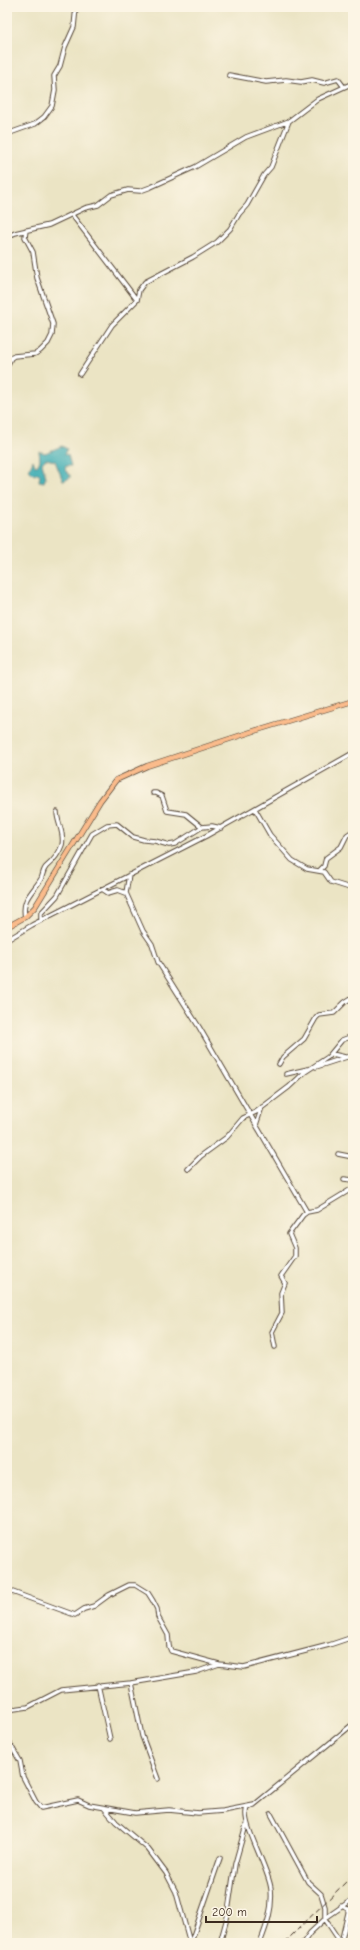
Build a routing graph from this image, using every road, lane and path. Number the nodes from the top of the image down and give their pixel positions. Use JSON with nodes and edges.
{"nodes":[{"id":1,"x":76,"y":7,"type":"edge"},
{"id":2,"x":229,"y":75,"type":"dead end"},
{"id":3,"x":353,"y":83,"type":"edge"},
{"id":4,"x":344,"y":87,"type":"junction"},
{"id":5,"x":289,"y":121,"type":"junction"},
{"id":6,"x":7,"y":134,"type":"edge"},
{"id":7,"x":72,"y":215,"type":"junction"},
{"id":8,"x":26,"y":230,"type":"junction"},
{"id":9,"x":7,"y":237,"type":"edge"},
{"id":10,"x":137,"y":300,"type":"junction"},
{"id":11,"x":7,"y":366,"type":"edge"},
{"id":12,"x":80,"y":374,"type":"dead end"},
{"id":13,"x":353,"y":700,"type":"edge"},
{"id":14,"x":353,"y":753,"type":"edge"},
{"id":15,"x":153,"y":793,"type":"dead end"},
{"id":16,"x":255,"y":809,"type":"junction"},
{"id":17,"x":58,"y":812,"type":"dead end"},
{"id":18,"x":202,"y":827,"type":"junction"},
{"id":19,"x":221,"y":828,"type":"junction"},
{"id":20,"x":353,"y":831,"type":"edge"},
{"id":21,"x":318,"y":871,"type":"junction"},
{"id":22,"x":129,"y":875,"type":"junction"},
{"id":23,"x":102,"y":889,"type":"junction"},
{"id":24,"x":353,"y":889,"type":"edge"},
{"id":25,"x":126,"y":893,"type":"junction"},
{"id":26,"x":25,"y":917,"type":"junction"},
{"id":27,"x":41,"y":920,"type":"junction"},
{"id":28,"x":7,"y":927,"type":"edge"},
{"id":29,"x":7,"y":940,"type":"edge"},
{"id":30,"x":353,"y":997,"type":"edge"},
{"id":31,"x":353,"y":1036,"type":"edge"},
{"id":32,"x":332,"y":1054,"type":"junction"},
{"id":33,"x":353,"y":1055,"type":"edge"},
{"id":34,"x":346,"y":1057,"type":"junction"},
{"id":35,"x":280,"y":1064,"type":"dead end"},
{"id":36,"x":311,"y":1068,"type":"junction"},
{"id":37,"x":286,"y":1074,"type":"dead end"},
{"id":38,"x":262,"y":1107,"type":"junction"},
{"id":39,"x":249,"y":1115,"type":"junction"},
{"id":40,"x":256,"y":1125,"type":"junction"},
{"id":41,"x":338,"y":1154,"type":"dead end"},
{"id":42,"x":353,"y":1157,"type":"edge"},
{"id":43,"x":188,"y":1169,"type":"dead end"},
{"id":44,"x":344,"y":1179,"type":"dead end"},
{"id":45,"x":353,"y":1180,"type":"edge"},
{"id":46,"x":353,"y":1188,"type":"edge"},
{"id":47,"x":306,"y":1212,"type":"junction"},
{"id":48,"x":275,"y":1348,"type":"dead end"},
{"id":49,"x":7,"y":1590,"type":"edge"},
{"id":50,"x":353,"y":1637,"type":"edge"},
{"id":51,"x":219,"y":1664,"type":"junction"},
{"id":52,"x":130,"y":1683,"type":"junction"},
{"id":53,"x":98,"y":1686,"type":"junction"},
{"id":54,"x":7,"y":1710,"type":"edge"},
{"id":55,"x":353,"y":1724,"type":"edge"},
{"id":56,"x":7,"y":1739,"type":"edge"},
{"id":57,"x":110,"y":1739,"type":"dead end"},
{"id":58,"x":158,"y":1779,"type":"dead end"},
{"id":59,"x":254,"y":1805,"type":"junction"},
{"id":60,"x":103,"y":1807,"type":"junction"},
{"id":61,"x":271,"y":1814,"type":"dead end"},
{"id":62,"x":246,"y":1825,"type":"junction"},
{"id":63,"x":220,"y":1858,"type":"dead end"},
{"id":64,"x":353,"y":1899,"type":"edge"},
{"id":65,"x":341,"y":1906,"type":"junction"},
{"id":66,"x":349,"y":1909,"type":"junction"},
{"id":67,"x":353,"y":1911,"type":"edge"},
{"id":68,"x":325,"y":1919,"type":"junction"},
{"id":69,"x":190,"y":1943,"type":"edge"},
{"id":70,"x":220,"y":1943,"type":"edge"},
{"id":71,"x":260,"y":1943,"type":"edge"},
{"id":72,"x":303,"y":1943,"type":"edge"}],
"edges":[{"from":1,"to":6,"type":"street"},
{"from":2,"to":4,"type":"street"},
{"from":3,"to":4,"type":"street"},
{"from":4,"to":5,"type":"street"},
{"from":5,"to":7,"type":"street"},
{"from":5,"to":10,"type":"street"},
{"from":7,"to":8,"type":"street"},
{"from":7,"to":10,"type":"street"},
{"from":8,"to":9,"type":"street"},
{"from":8,"to":11,"type":"street"},
{"from":10,"to":12,"type":"street"},
{"from":13,"to":26,"type":"main road"},
{"from":14,"to":16,"type":"street"},
{"from":15,"to":18,"type":"street"},
{"from":16,"to":19,"type":"street"},
{"from":16,"to":21,"type":"street"},
{"from":17,"to":26,"type":"street"},
{"from":18,"to":19,"type":"street"},
{"from":18,"to":27,"type":"street"},
{"from":19,"to":22,"type":"street"},
{"from":20,"to":21,"type":"street"},
{"from":21,"to":24,"type":"street"},
{"from":22,"to":23,"type":"street"},
{"from":22,"to":25,"type":"street"},
{"from":23,"to":25,"type":"street"},
{"from":23,"to":27,"type":"street"},
{"from":25,"to":39,"type":"street"},
{"from":26,"to":28,"type":"main road"},
{"from":27,"to":29,"type":"street"},
{"from":30,"to":35,"type":"street"},
{"from":31,"to":32,"type":"street"},
{"from":32,"to":34,"type":"street"},
{"from":32,"to":36,"type":"street"},
{"from":33,"to":34,"type":"street"},
{"from":34,"to":36,"type":"street"},
{"from":36,"to":37,"type":"street"},
{"from":36,"to":38,"type":"street"},
{"from":38,"to":39,"type":"street"},
{"from":38,"to":40,"type":"street"},
{"from":39,"to":40,"type":"street"},
{"from":39,"to":43,"type":"street"},
{"from":40,"to":47,"type":"street"},
{"from":41,"to":42,"type":"street"},
{"from":44,"to":45,"type":"street"},
{"from":46,"to":47,"type":"street"},
{"from":47,"to":48,"type":"street"},
{"from":49,"to":51,"type":"street"},
{"from":50,"to":51,"type":"street"},
{"from":51,"to":52,"type":"street"},
{"from":52,"to":53,"type":"street"},
{"from":52,"to":58,"type":"street"},
{"from":53,"to":54,"type":"street"},
{"from":53,"to":57,"type":"street"},
{"from":55,"to":59,"type":"street"},
{"from":56,"to":60,"type":"street"},
{"from":59,"to":60,"type":"street"},
{"from":59,"to":62,"type":"street"},
{"from":60,"to":69,"type":"street"},
{"from":61,"to":68,"type":"street"},
{"from":62,"to":70,"type":"street"},
{"from":62,"to":71,"type":"street"},
{"from":63,"to":69,"type":"street"},
{"from":64,"to":65,"type":"street"},
{"from":65,"to":66,"type":"street"},
{"from":65,"to":68,"type":"street"},
{"from":66,"to":67,"type":"street"},
{"from":66,"to":68,"type":"street"},
{"from":68,"to":72,"type":"street"}]}
